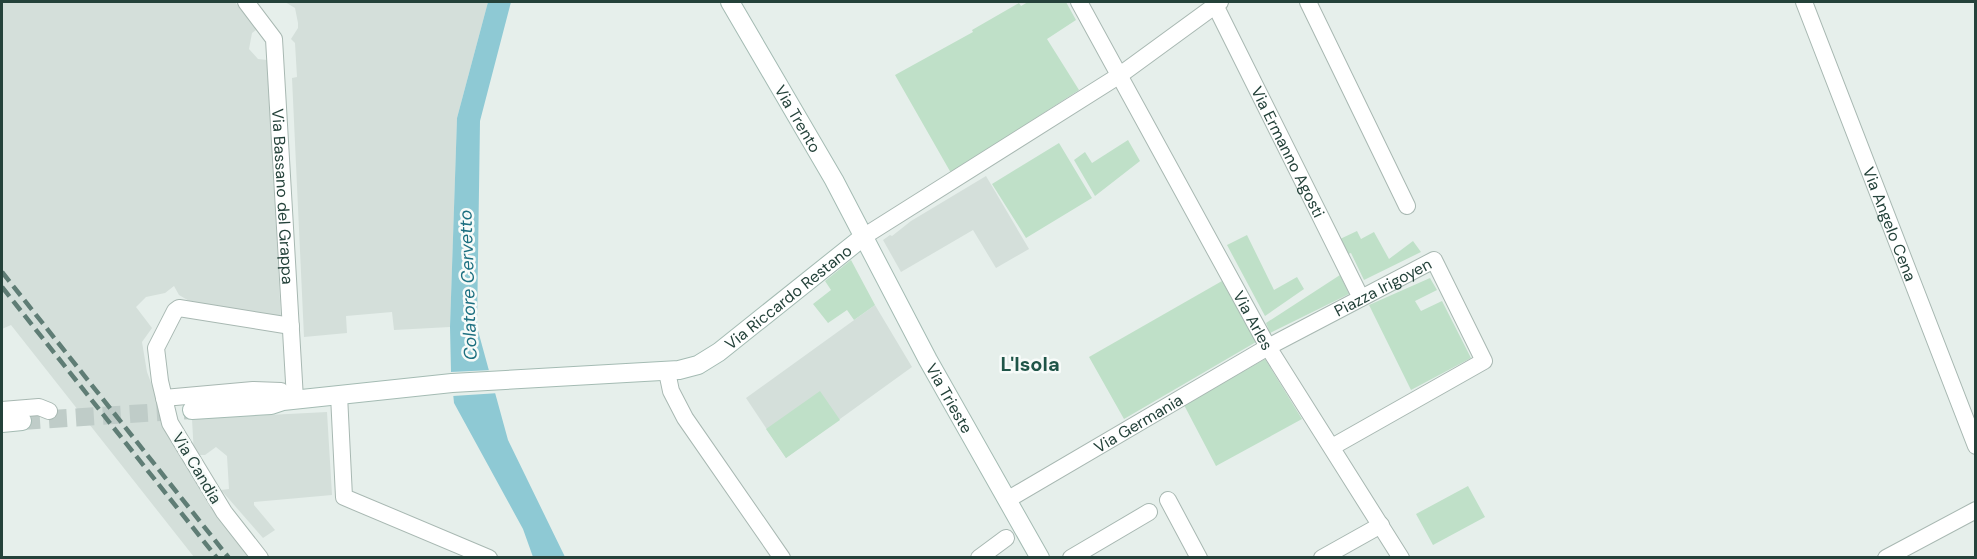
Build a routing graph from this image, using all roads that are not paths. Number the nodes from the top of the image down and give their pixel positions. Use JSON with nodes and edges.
{"nodes":[{"id":1,"x":246,"y":2,"type":"edge"},
{"id":2,"x":730,"y":2,"type":"edge"},
{"id":3,"x":1079,"y":2,"type":"edge"},
{"id":4,"x":1308,"y":2,"type":"edge"},
{"id":5,"x":1804,"y":2,"type":"edge"},
{"id":6,"x":1217,"y":3,"type":"edge"},
{"id":7,"x":1120,"y":75,"type":"junction"},
{"id":8,"x":1407,"y":206,"type":"dead end"},
{"id":9,"x":863,"y":237,"type":"junction"},
{"id":10,"x":1361,"y":298,"type":"junction"},
{"id":11,"x":291,"y":326,"type":"junction"},
{"id":12,"x":1268,"y":347,"type":"junction"},
{"id":13,"x":667,"y":372,"type":"junction"},
{"id":14,"x":339,"y":395,"type":"junction"},
{"id":15,"x":164,"y":398,"type":"junction"},
{"id":16,"x":292,"y":400,"type":"junction"},
{"id":17,"x":2,"y":410,"type":"edge"},
{"id":18,"x":192,"y":410,"type":"tunnel mouth"},
{"id":19,"x":49,"y":411,"type":"dead end"},
{"id":20,"x":22,"y":421,"type":"tunnel mouth"},
{"id":21,"x":2,"y":423,"type":"edge"},
{"id":22,"x":1976,"y":446,"type":"edge"},
{"id":23,"x":1332,"y":447,"type":"junction"},
{"id":24,"x":1008,"y":500,"type":"junction"},
{"id":25,"x":1168,"y":500,"type":"dead end"},
{"id":26,"x":1976,"y":510,"type":"edge"},
{"id":27,"x":1149,"y":512,"type":"dead end"},
{"id":28,"x":1381,"y":525,"type":"junction"},
{"id":29,"x":1006,"y":538,"type":"dead end"},
{"id":30,"x":260,"y":558,"type":"edge"},
{"id":31,"x":489,"y":558,"type":"edge"},
{"id":32,"x":782,"y":558,"type":"edge"},
{"id":33,"x":979,"y":558,"type":"edge"},
{"id":34,"x":1040,"y":558,"type":"edge"},
{"id":35,"x":1071,"y":558,"type":"edge"},
{"id":36,"x":1199,"y":558,"type":"edge"},
{"id":37,"x":1322,"y":558,"type":"edge"},
{"id":38,"x":1401,"y":558,"type":"edge"},
{"id":39,"x":1886,"y":558,"type":"edge"}],
"edges":[{"from":1,"to":11,"type":"street","name":"Via Bassano del Grappa"},
{"from":2,"to":9,"type":"street","name":"Via Trento"},
{"from":3,"to":7,"type":"street","name":"Via Arles"},
{"from":4,"to":8,"type":"street"},
{"from":5,"to":22,"type":"street","name":"Via Angelo Cena"},
{"from":6,"to":7,"type":"street","name":"Via Riccardo Restano"},
{"from":6,"to":10,"type":"street","name":"Via Ermanno Agosti"},
{"from":7,"to":9,"type":"street","name":"Via Riccardo Restano"},
{"from":7,"to":12,"type":"street","name":"Via Arles"},
{"from":9,"to":13,"type":"street","name":"Via Riccardo Restano"},
{"from":9,"to":24,"type":"street","name":"Via Trieste"},
{"from":10,"to":12,"type":"street","name":"Piazza Irigoyen"},
{"from":10,"to":23,"type":"street","name":"Piazza Irigoyen"},
{"from":11,"to":15,"type":"street","name":"Via Candia"},
{"from":11,"to":16,"type":"street","name":"Via Bassano del Grappa"},
{"from":12,"to":23,"type":"street","name":"Via Arles"},
{"from":12,"to":24,"type":"street","name":"Via Germania"},
{"from":13,"to":14,"type":"street","name":"Via Riccardo Restano"},
{"from":13,"to":32,"type":"street"},
{"from":14,"to":16,"type":"street","name":"Via Riccardo Restano"},
{"from":14,"to":31,"type":"street"},
{"from":15,"to":16,"type":"street","name":"Via Riccardo Restano"},
{"from":15,"to":30,"type":"street","name":"Via Candia"},
{"from":16,"to":18,"type":"street","name":"Via Riccardo Restano"},
{"from":17,"to":19,"type":"street"},
{"from":20,"to":21,"type":"street"},
{"from":23,"to":28,"type":"street","name":"Via Arles"},
{"from":24,"to":34,"type":"street","name":"Via Trieste"},
{"from":25,"to":36,"type":"street"},
{"from":26,"to":39,"type":"street"},
{"from":27,"to":35,"type":"street"},
{"from":28,"to":37,"type":"street"},
{"from":28,"to":38,"type":"street","name":"Via Arles"},
{"from":29,"to":33,"type":"street"}]}
